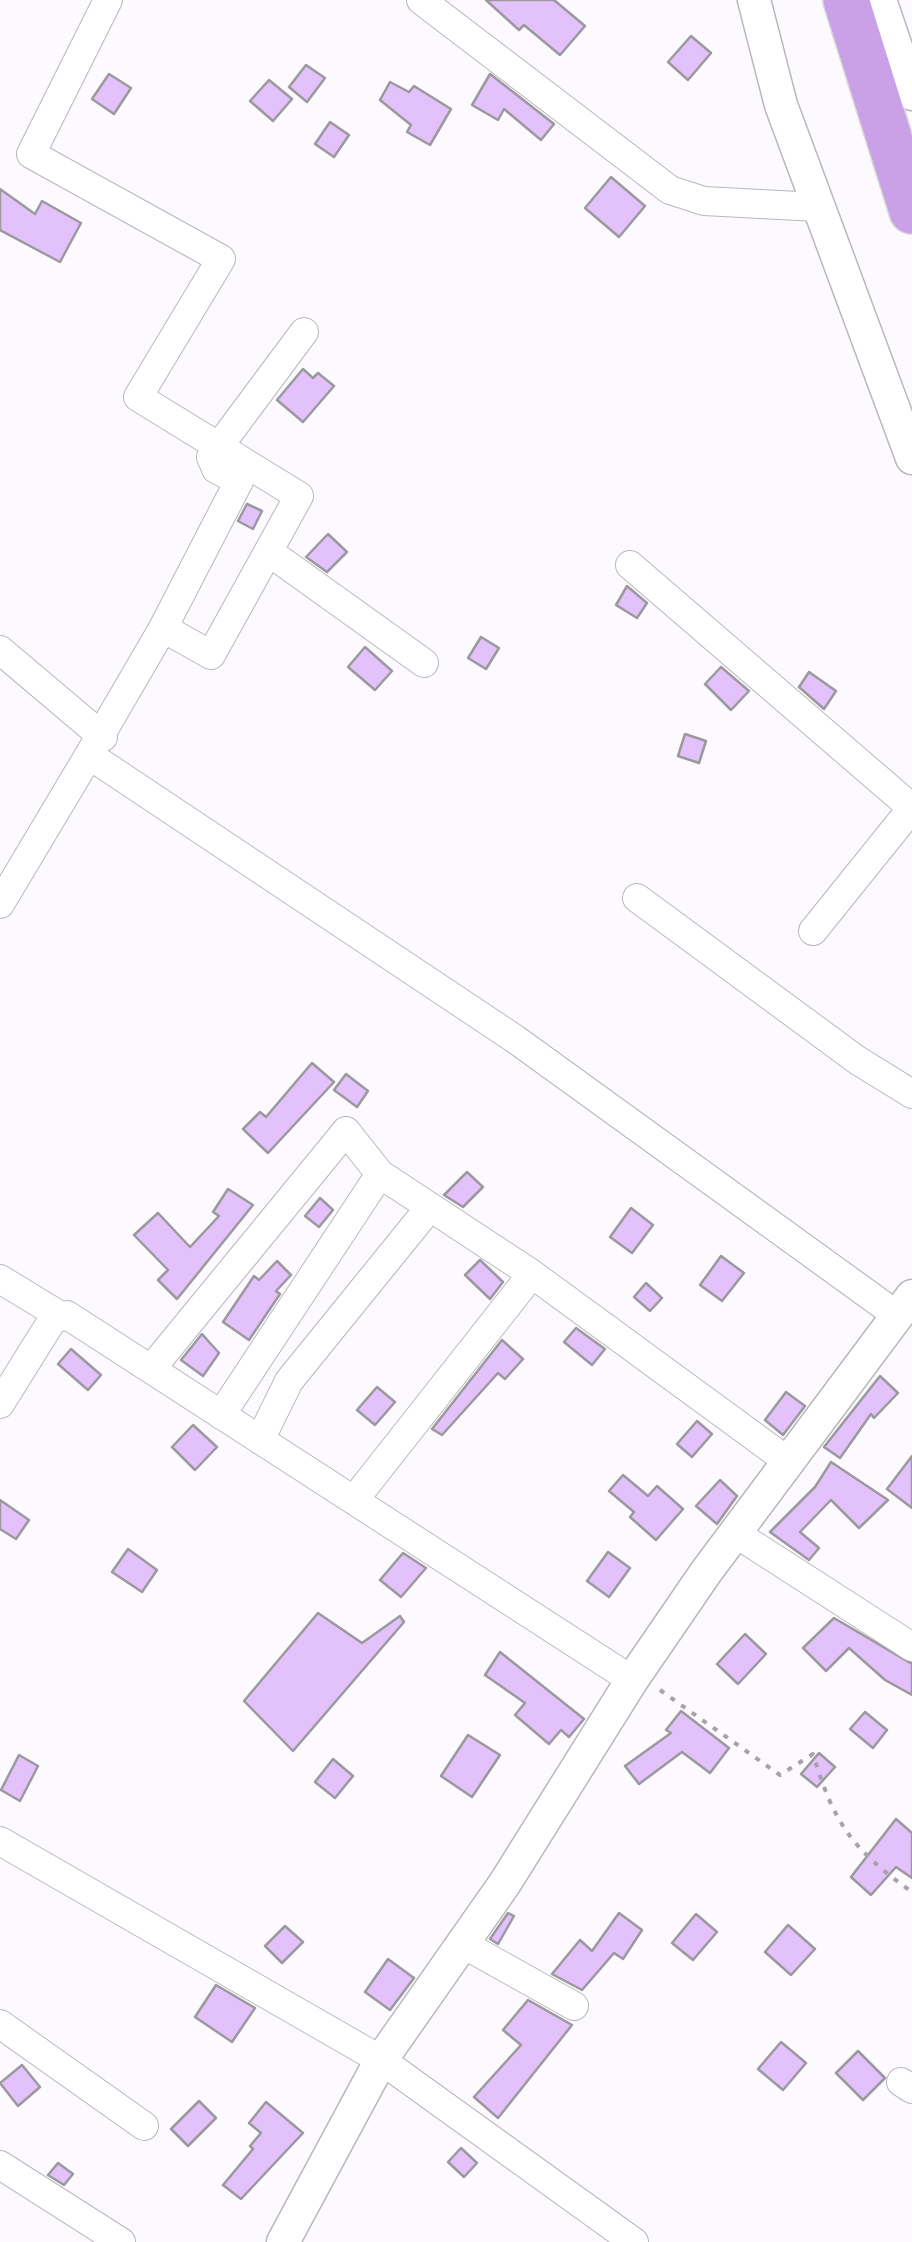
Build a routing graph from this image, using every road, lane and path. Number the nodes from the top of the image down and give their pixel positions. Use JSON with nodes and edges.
{"nodes":[{"id":1,"x":108,"y":0,"type":"edge"},
{"id":2,"x":421,"y":0,"type":"edge"},
{"id":3,"x":754,"y":0,"type":"edge"},
{"id":4,"x":846,"y":0,"type":"edge"},
{"id":5,"x":880,"y":0,"type":"edge"},
{"id":6,"x":912,"y":94,"type":"edge"},
{"id":7,"x":816,"y":207,"type":"junction"},
{"id":8,"x":912,"y":211,"type":"edge"},
{"id":9,"x":304,"y":332,"type":"dead end"},
{"id":10,"x":219,"y":445,"type":"junction"},
{"id":11,"x":912,"y":458,"type":"edge"},
{"id":12,"x":269,"y":552,"type":"junction"},
{"id":13,"x":630,"y":565,"type":"dead end"},
{"id":14,"x":164,"y":628,"type":"junction"},
{"id":15,"x":0,"y":650,"type":"edge"},
{"id":16,"x":424,"y":663,"type":"dead end"},
{"id":17,"x":96,"y":746,"type":"junction"},
{"id":18,"x":912,"y":808,"type":"edge"},
{"id":19,"x":637,"y":898,"type":"dead end"},
{"id":20,"x":0,"y":904,"type":"edge"},
{"id":21,"x":813,"y":931,"type":"dead end"},
{"id":22,"x":912,"y":1094,"type":"edge"},
{"id":23,"x":380,"y":1174,"type":"junction"},
{"id":24,"x":430,"y":1207,"type":"junction"},
{"id":25,"x":532,"y":1274,"type":"junction"},
{"id":26,"x":0,"y":1279,"type":"edge"},
{"id":27,"x":905,"y":1306,"type":"edge"},
{"id":28,"x":59,"y":1316,"type":"junction"},
{"id":29,"x":151,"y":1369,"type":"junction"},
{"id":30,"x":0,"y":1404,"type":"edge"},
{"id":31,"x":221,"y":1415,"type":"junction"},
{"id":32,"x":260,"y":1440,"type":"junction"},
{"id":33,"x":788,"y":1462,"type":"junction"},
{"id":34,"x":354,"y":1500,"type":"junction"},
{"id":35,"x":735,"y":1533,"type":"junction"},
{"id":36,"x":912,"y":1647,"type":"edge"},
{"id":37,"x":632,"y":1680,"type":"junction"},
{"id":38,"x":0,"y":1841,"type":"edge"},
{"id":39,"x":912,"y":1892,"type":"edge"},
{"id":40,"x":463,"y":1944,"type":"junction"},
{"id":41,"x":574,"y":2006,"type":"dead end"},
{"id":42,"x":0,"y":2024,"type":"edge"},
{"id":43,"x":381,"y":2060,"type":"junction"},
{"id":44,"x":144,"y":2126,"type":"dead end"},
{"id":45,"x":0,"y":2165,"type":"edge"},
{"id":46,"x":120,"y":2242,"type":"edge"},
{"id":47,"x":283,"y":2242,"type":"edge"},
{"id":48,"x":634,"y":2242,"type":"edge"}],
"edges":[{"from":1,"to":10,"type":"street"},
{"from":2,"to":7,"type":"street"},
{"from":3,"to":7,"type":"street"},
{"from":4,"to":8,"type":"highway"},
{"from":5,"to":6,"type":"street"},
{"from":7,"to":11,"type":"street"},
{"from":9,"to":10,"type":"street"},
{"from":10,"to":12,"type":"street"},
{"from":10,"to":14,"type":"street"},
{"from":12,"to":14,"type":"street"},
{"from":12,"to":16,"type":"street"},
{"from":13,"to":18,"type":"street"},
{"from":14,"to":17,"type":"street"},
{"from":15,"to":17,"type":"street"},
{"from":17,"to":20,"type":"street"},
{"from":17,"to":27,"type":"street"},
{"from":18,"to":21,"type":"street"},
{"from":19,"to":22,"type":"street"},
{"from":23,"to":24,"type":"street"},
{"from":23,"to":29,"type":"street"},
{"from":23,"to":31,"type":"street"},
{"from":24,"to":25,"type":"street"},
{"from":24,"to":32,"type":"street"},
{"from":25,"to":33,"type":"street"},
{"from":25,"to":34,"type":"street"},
{"from":26,"to":28,"type":"street"},
{"from":27,"to":33,"type":"street"},
{"from":28,"to":29,"type":"street"},
{"from":28,"to":30,"type":"street"},
{"from":29,"to":31,"type":"street"},
{"from":31,"to":32,"type":"street"},
{"from":32,"to":34,"type":"street"},
{"from":33,"to":35,"type":"street"},
{"from":34,"to":37,"type":"street"},
{"from":35,"to":36,"type":"street"},
{"from":35,"to":37,"type":"street"},
{"from":37,"to":39,"type":"path"},
{"from":37,"to":40,"type":"street"},
{"from":38,"to":43,"type":"street"},
{"from":40,"to":41,"type":"street"},
{"from":40,"to":43,"type":"street"},
{"from":42,"to":44,"type":"street"},
{"from":43,"to":47,"type":"street"},
{"from":43,"to":48,"type":"street"},
{"from":45,"to":46,"type":"street"}]}
